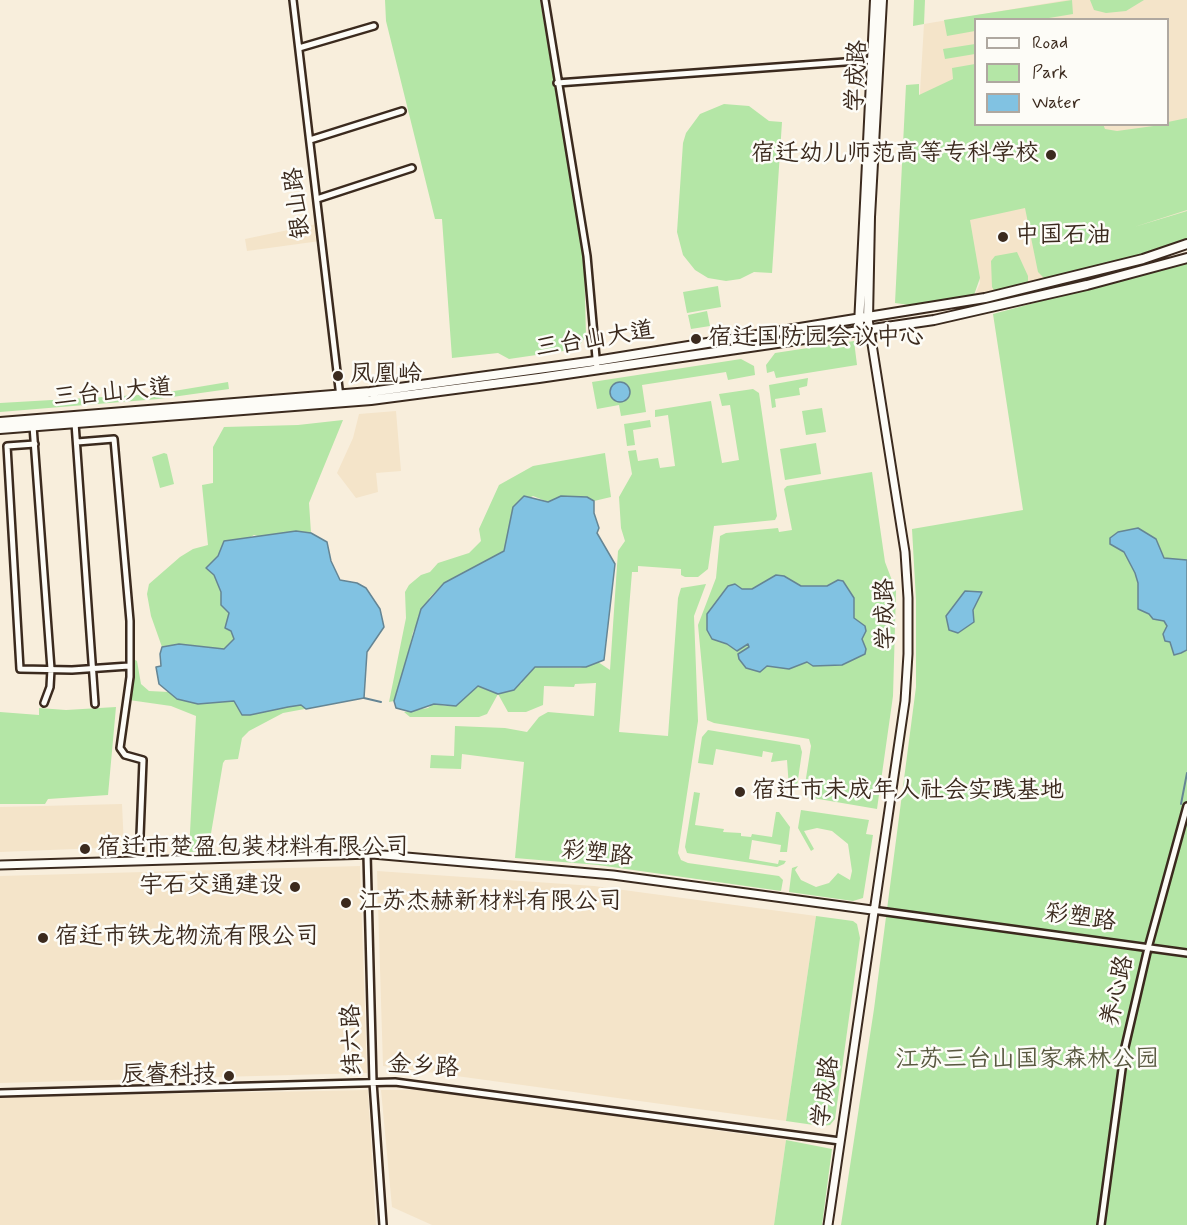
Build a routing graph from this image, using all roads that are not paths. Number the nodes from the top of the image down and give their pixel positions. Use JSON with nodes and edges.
{"nodes":[{"id":1,"x":293,"y":0,"type":"edge"},
{"id":2,"x":545,"y":0,"type":"edge"},
{"id":3,"x":875,"y":0,"type":"edge"},
{"id":4,"x":882,"y":0,"type":"edge"},
{"id":5,"x":374,"y":26,"type":"dead end"},
{"id":6,"x":299,"y":48,"type":"junction"},
{"id":7,"x":872,"y":60,"type":"junction"},
{"id":8,"x":557,"y":82,"type":"junction"},
{"id":9,"x":402,"y":111,"type":"dead end"},
{"id":10,"x":310,"y":140,"type":"junction"},
{"id":11,"x":412,"y":168,"type":"dead end"},
{"id":12,"x":317,"y":200,"type":"junction"},
{"id":13,"x":1187,"y":244,"type":"edge"},
{"id":14,"x":1187,"y":258,"type":"edge"},
{"id":15,"x":868,"y":319,"type":"junction"},
{"id":16,"x":859,"y":320,"type":"junction"},
{"id":17,"x":870,"y":330,"type":"junction"},
{"id":18,"x":860,"y":331,"type":"junction"},
{"id":19,"x":596,"y":365,"type":"junction"},
{"id":20,"x":340,"y":398,"type":"junction"},
{"id":21,"x":0,"y":422,"type":"edge"},
{"id":22,"x":75,"y":423,"type":"junction"},
{"id":23,"x":33,"y":426,"type":"junction"},
{"id":24,"x":0,"y":429,"type":"edge"},
{"id":25,"x":77,"y":442,"type":"junction"},
{"id":26,"x":36,"y":444,"type":"junction"},
{"id":27,"x":129,"y":666,"type":"junction"},
{"id":28,"x":93,"y":667,"type":"junction"},
{"id":29,"x":51,"y":669,"type":"junction"},
{"id":30,"x":44,"y":703,"type":"dead end"},
{"id":31,"x":95,"y":704,"type":"dead end"},
{"id":32,"x":1187,"y":806,"type":"edge"},
{"id":33,"x":367,"y":854,"type":"junction"},
{"id":34,"x":139,"y":861,"type":"junction"},
{"id":35,"x":0,"y":865,"type":"edge"},
{"id":36,"x":872,"y":910,"type":"junction"},
{"id":37,"x":1148,"y":948,"type":"junction"},
{"id":38,"x":1187,"y":953,"type":"edge"},
{"id":39,"x":373,"y":1082,"type":"junction"},
{"id":40,"x":0,"y":1093,"type":"edge"},
{"id":41,"x":840,"y":1141,"type":"junction"},
{"id":42,"x":383,"y":1225,"type":"edge"},
{"id":43,"x":828,"y":1225,"type":"edge"},
{"id":44,"x":1101,"y":1225,"type":"edge"}],
"edges":[{"from":1,"to":6,"type":"street","name":"银山路"},
{"from":2,"to":8,"type":"street"},
{"from":3,"to":7,"type":"main road","name":"学成路"},
{"from":4,"to":15,"type":"main road","name":"学成路"},
{"from":5,"to":6,"type":"street"},
{"from":6,"to":10,"type":"street","name":"银山路"},
{"from":7,"to":8,"type":"street"},
{"from":7,"to":16,"type":"main road","name":"学成路"},
{"from":8,"to":19,"type":"street"},
{"from":9,"to":10,"type":"street"},
{"from":10,"to":12,"type":"street","name":"银山路"},
{"from":11,"to":12,"type":"street"},
{"from":12,"to":20,"type":"street","name":"银山路"},
{"from":13,"to":15,"type":"main road","name":"三台山大道"},
{"from":14,"to":17,"type":"main road","name":"三台山大道"},
{"from":15,"to":16,"type":"main road","name":"三台山大道"},
{"from":15,"to":17,"type":"street","name":"学成路"},
{"from":16,"to":18,"type":"main road","name":"学成路"},
{"from":16,"to":19,"type":"main road","name":"三台山大道"},
{"from":17,"to":18,"type":"main road","name":"三台山大道"},
{"from":17,"to":36,"type":"street","name":"学成路"},
{"from":18,"to":19,"type":"main road","name":"三台山大道"},
{"from":19,"to":20,"type":"main road","name":"三台山大道"},
{"from":20,"to":21,"type":"main road","name":"三台山大道"},
{"from":20,"to":22,"type":"main road","name":"三台山大道"},
{"from":22,"to":23,"type":"main road","name":"三台山大道"},
{"from":22,"to":25,"type":"street"},
{"from":23,"to":24,"type":"main road","name":"三台山大道"},
{"from":23,"to":26,"type":"street"},
{"from":25,"to":27,"type":"street"},
{"from":25,"to":28,"type":"street"},
{"from":26,"to":29,"type":"street"},
{"from":26,"to":29,"type":"street"},
{"from":27,"to":28,"type":"street"},
{"from":27,"to":34,"type":"street"},
{"from":28,"to":29,"type":"street"},
{"from":28,"to":31,"type":"street"},
{"from":29,"to":30,"type":"street"},
{"from":32,"to":37,"type":"street","name":"养心路"},
{"from":33,"to":34,"type":"street","name":"彩塑路"},
{"from":33,"to":36,"type":"street","name":"彩塑路"},
{"from":33,"to":39,"type":"street","name":"纬六路"},
{"from":34,"to":35,"type":"street","name":"彩塑路"},
{"from":36,"to":37,"type":"street","name":"彩塑路"},
{"from":36,"to":41,"type":"street","name":"学成路"},
{"from":37,"to":38,"type":"street","name":"彩塑路"},
{"from":37,"to":44,"type":"street","name":"养心路"},
{"from":39,"to":40,"type":"street","name":"金乡路"},
{"from":39,"to":41,"type":"street","name":"金乡路"},
{"from":39,"to":42,"type":"street","name":"纬六路"},
{"from":41,"to":43,"type":"street","name":"学成路"}]}
